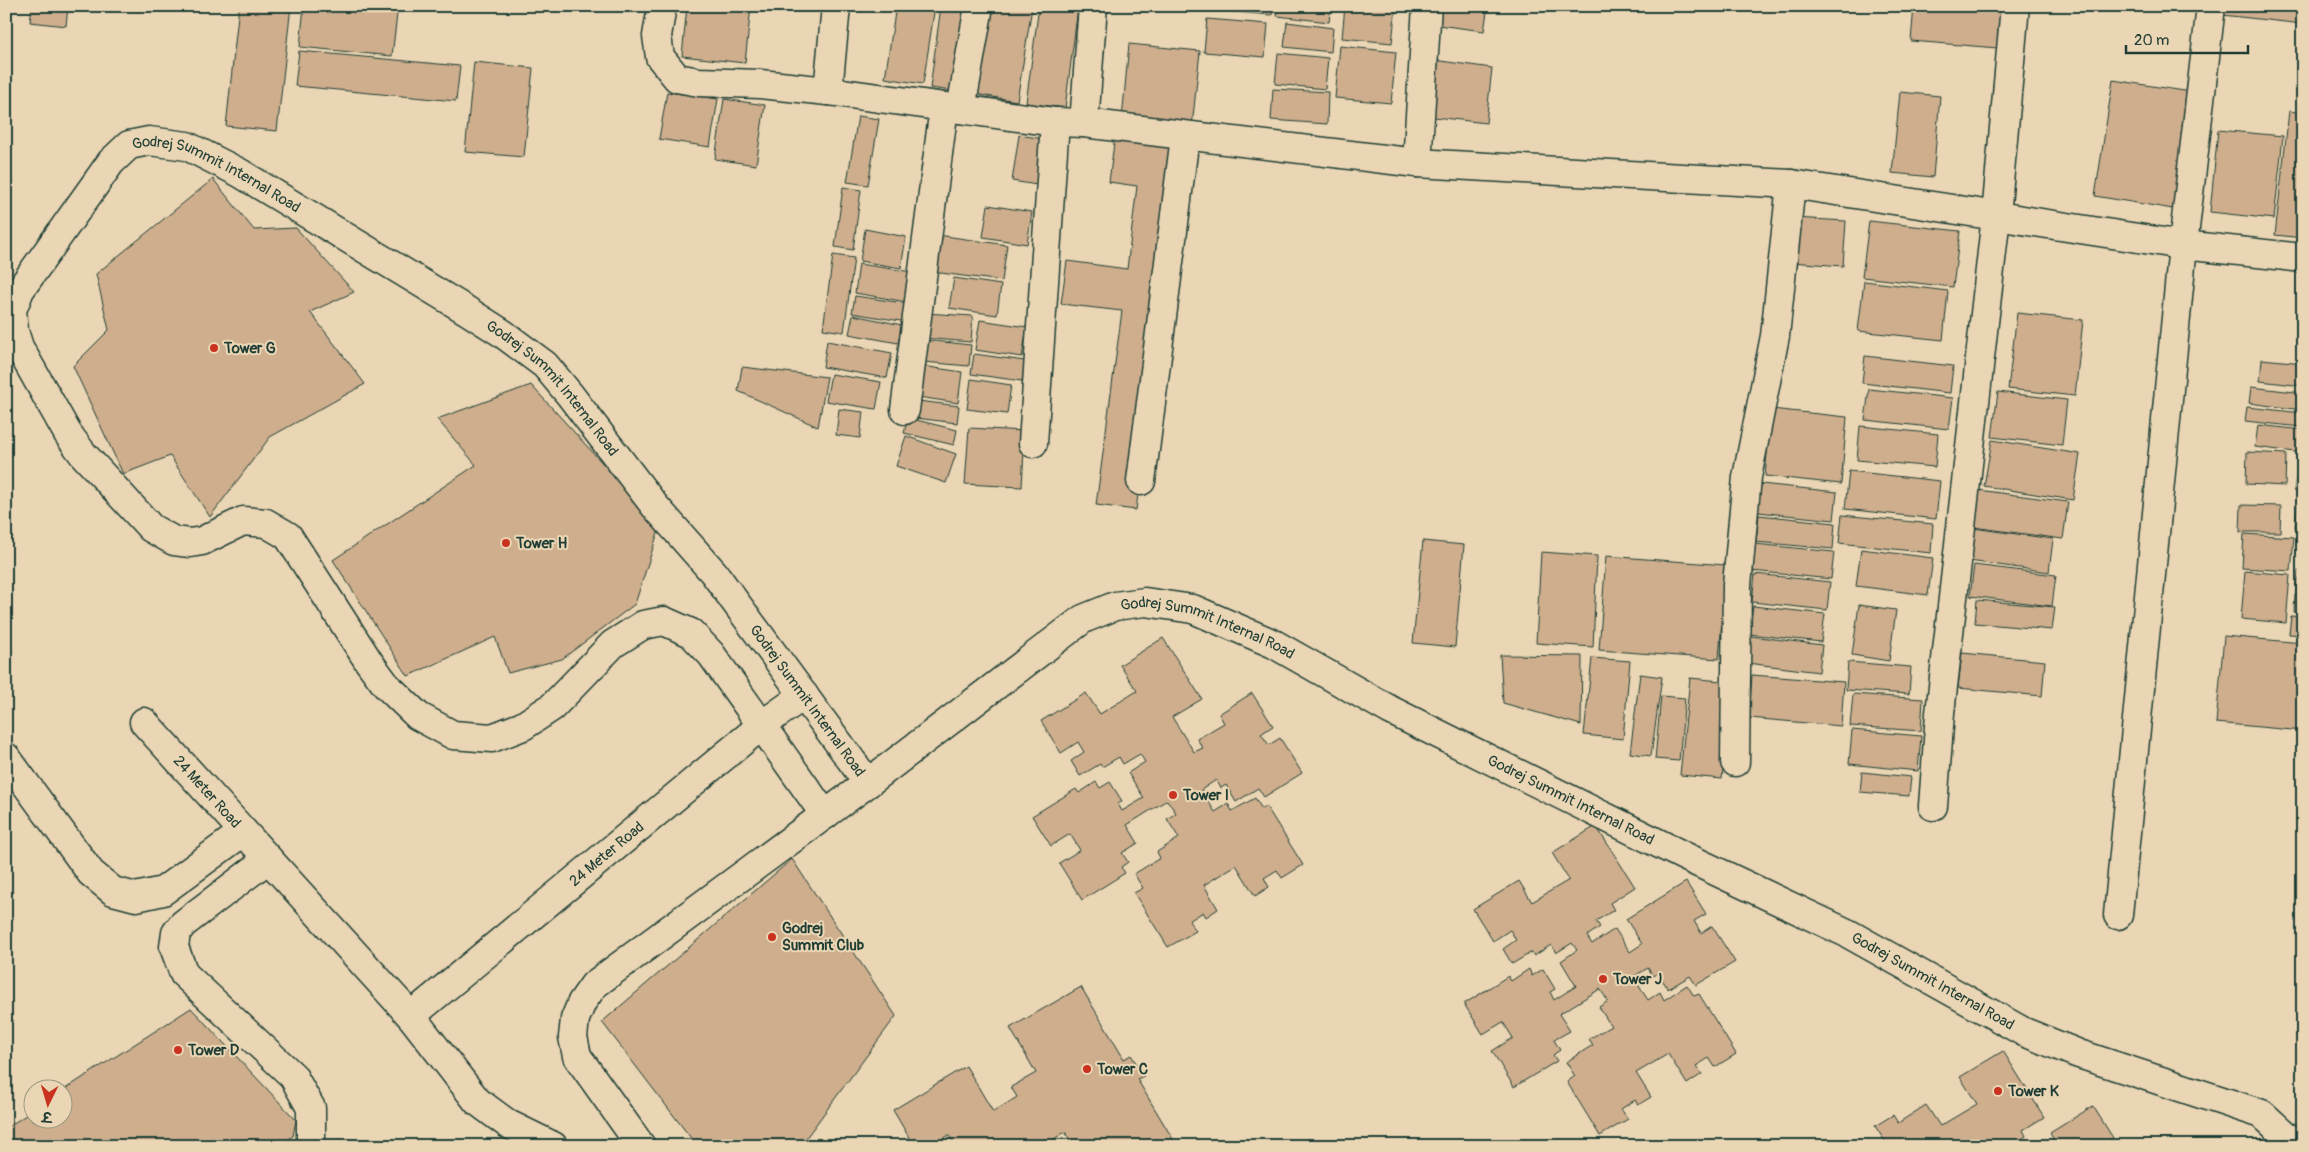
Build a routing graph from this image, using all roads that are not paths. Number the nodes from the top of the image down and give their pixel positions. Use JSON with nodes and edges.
{"nodes":[{"id":1,"x":662,"y":6,"type":"edge"},
{"id":2,"x":836,"y":6,"type":"edge"},
{"id":3,"x":979,"y":6,"type":"edge"},
{"id":4,"x":1093,"y":6,"type":"edge"},
{"id":5,"x":1427,"y":6,"type":"edge"},
{"id":6,"x":2015,"y":6,"type":"edge"},
{"id":7,"x":2211,"y":6,"type":"edge"},
{"id":8,"x":828,"y":91,"type":"junction"},
{"id":9,"x":953,"y":108,"type":"junction"},
{"id":10,"x":1055,"y":122,"type":"junction"},
{"id":11,"x":1084,"y":124,"type":"junction"},
{"id":12,"x":1185,"y":137,"type":"junction"},
{"id":13,"x":1417,"y":164,"type":"junction"},
{"id":14,"x":1790,"y":184,"type":"junction"},
{"id":15,"x":1996,"y":216,"type":"junction"},
{"id":16,"x":2183,"y":245,"type":"junction"},
{"id":17,"x":2303,"y":258,"type":"edge"},
{"id":18,"x":905,"y":410,"type":"dead end"},
{"id":19,"x":1033,"y":443,"type":"dead end"},
{"id":20,"x":1141,"y":481,"type":"dead end"},
{"id":21,"x":804,"y":695,"type":"junction"},
{"id":22,"x":144,"y":722,"type":"dead end"},
{"id":23,"x":762,"y":725,"type":"junction"},
{"id":24,"x":6,"y":757,"type":"edge"},
{"id":25,"x":1735,"y":762,"type":"dead end"},
{"id":26,"x":868,"y":783,"type":"junction"},
{"id":27,"x":1933,"y":806,"type":"dead end"},
{"id":28,"x":825,"y":815,"type":"junction"},
{"id":29,"x":243,"y":832,"type":"junction"},
{"id":30,"x":268,"y":859,"type":"junction"},
{"id":31,"x":2118,"y":916,"type":"dead end"},
{"id":32,"x":411,"y":1016,"type":"junction"},
{"id":33,"x":311,"y":1146,"type":"edge"},
{"id":34,"x":553,"y":1146,"type":"edge"},
{"id":35,"x":640,"y":1146,"type":"edge"},
{"id":36,"x":2297,"y":1146,"type":"edge"}],
"edges":[{"from":1,"to":8,"type":"street"},
{"from":2,"to":8,"type":"street"},
{"from":3,"to":9,"type":"street"},
{"from":4,"to":11,"type":"street"},
{"from":5,"to":13,"type":"street"},
{"from":6,"to":15,"type":"street"},
{"from":7,"to":16,"type":"street"},
{"from":8,"to":9,"type":"street"},
{"from":9,"to":10,"type":"street"},
{"from":9,"to":18,"type":"street"},
{"from":10,"to":11,"type":"street"},
{"from":10,"to":19,"type":"street"},
{"from":11,"to":12,"type":"street"},
{"from":12,"to":13,"type":"street"},
{"from":12,"to":20,"type":"street"},
{"from":13,"to":14,"type":"street"},
{"from":14,"to":15,"type":"street"},
{"from":14,"to":25,"type":"street"},
{"from":15,"to":16,"type":"street"},
{"from":15,"to":27,"type":"street"},
{"from":16,"to":17,"type":"street"},
{"from":16,"to":31,"type":"street"},
{"from":21,"to":23,"type":"street","name":"24 Meter Road"},
{"from":21,"to":23,"type":"street","name":"Godrej Summit Internal Road"},
{"from":21,"to":26,"type":"street","name":"Godrej Summit Internal Road"},
{"from":22,"to":29,"type":"street","name":"24 Meter Road"},
{"from":23,"to":28,"type":"street","name":"Godrej Summit Internal Road"},
{"from":23,"to":32,"type":"street","name":"24 Meter Road"},
{"from":24,"to":29,"type":"street"},
{"from":26,"to":28,"type":"street","name":"Godrej Summit Internal Road"},
{"from":26,"to":36,"type":"street","name":"Godrej Summit Internal Road"},
{"from":28,"to":35,"type":"street","name":"Godrej Summit Internal Road"},
{"from":29,"to":30,"type":"street","name":"24 Meter Road"},
{"from":30,"to":32,"type":"street","name":"24 Meter Road"},
{"from":30,"to":33,"type":"street"},
{"from":32,"to":34,"type":"street","name":"24 Meter Road"}]}
